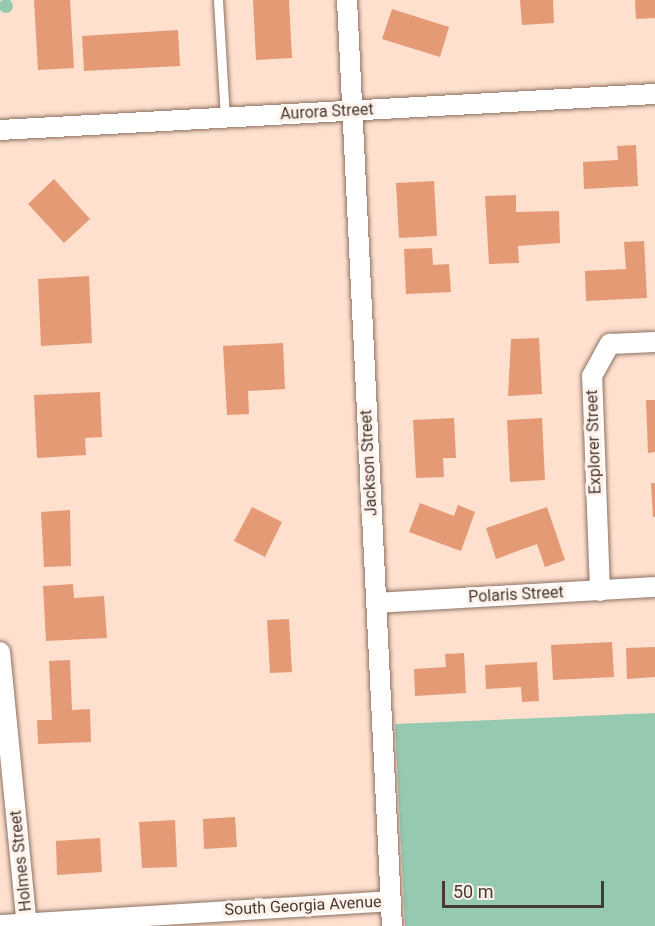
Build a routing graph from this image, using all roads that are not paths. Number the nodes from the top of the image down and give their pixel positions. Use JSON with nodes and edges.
{"nodes":[{"id":1,"x":218,"y":0,"type":"edge"},
{"id":2,"x":347,"y":0,"type":"edge"},
{"id":3,"x":655,"y":94,"type":"edge"},
{"id":4,"x":352,"y":111,"type":"junction"},
{"id":5,"x":225,"y":118,"type":"junction"},
{"id":6,"x":0,"y":130,"type":"edge"},
{"id":7,"x":655,"y":342,"type":"edge"},
{"id":8,"x":655,"y":587,"type":"edge"},
{"id":9,"x":600,"y":591,"type":"junction"},
{"id":10,"x":376,"y":603,"type":"junction"},
{"id":11,"x":0,"y":652,"type":"edge"},
{"id":12,"x":391,"y":901,"type":"junction"},
{"id":13,"x":27,"y":924,"type":"edge"},
{"id":14,"x":0,"y":925,"type":"edge"},
{"id":15,"x":392,"y":926,"type":"edge"}],
"edges":[{"from":1,"to":5,"type":"lane"},
{"from":2,"to":4,"type":"street","name":"Jackson Street"},
{"from":3,"to":4,"type":"street","name":"Aurora Street"},
{"from":4,"to":5,"type":"street","name":"Aurora Street"},
{"from":4,"to":10,"type":"street","name":"Jackson Street"},
{"from":5,"to":6,"type":"street","name":"Aurora Street"},
{"from":7,"to":9,"type":"street","name":"Explorer Street"},
{"from":8,"to":9,"type":"street","name":"Polaris Street"},
{"from":9,"to":10,"type":"street","name":"Polaris Street"},
{"from":10,"to":12,"type":"street","name":"Jackson Street"},
{"from":11,"to":13,"type":"street","name":"Holmes Street"},
{"from":12,"to":13,"type":"street","name":"South Georgia Avenue"},
{"from":12,"to":15,"type":"street","name":"Jackson Street"},
{"from":13,"to":14,"type":"street","name":"South Georgia Avenue"}]}
